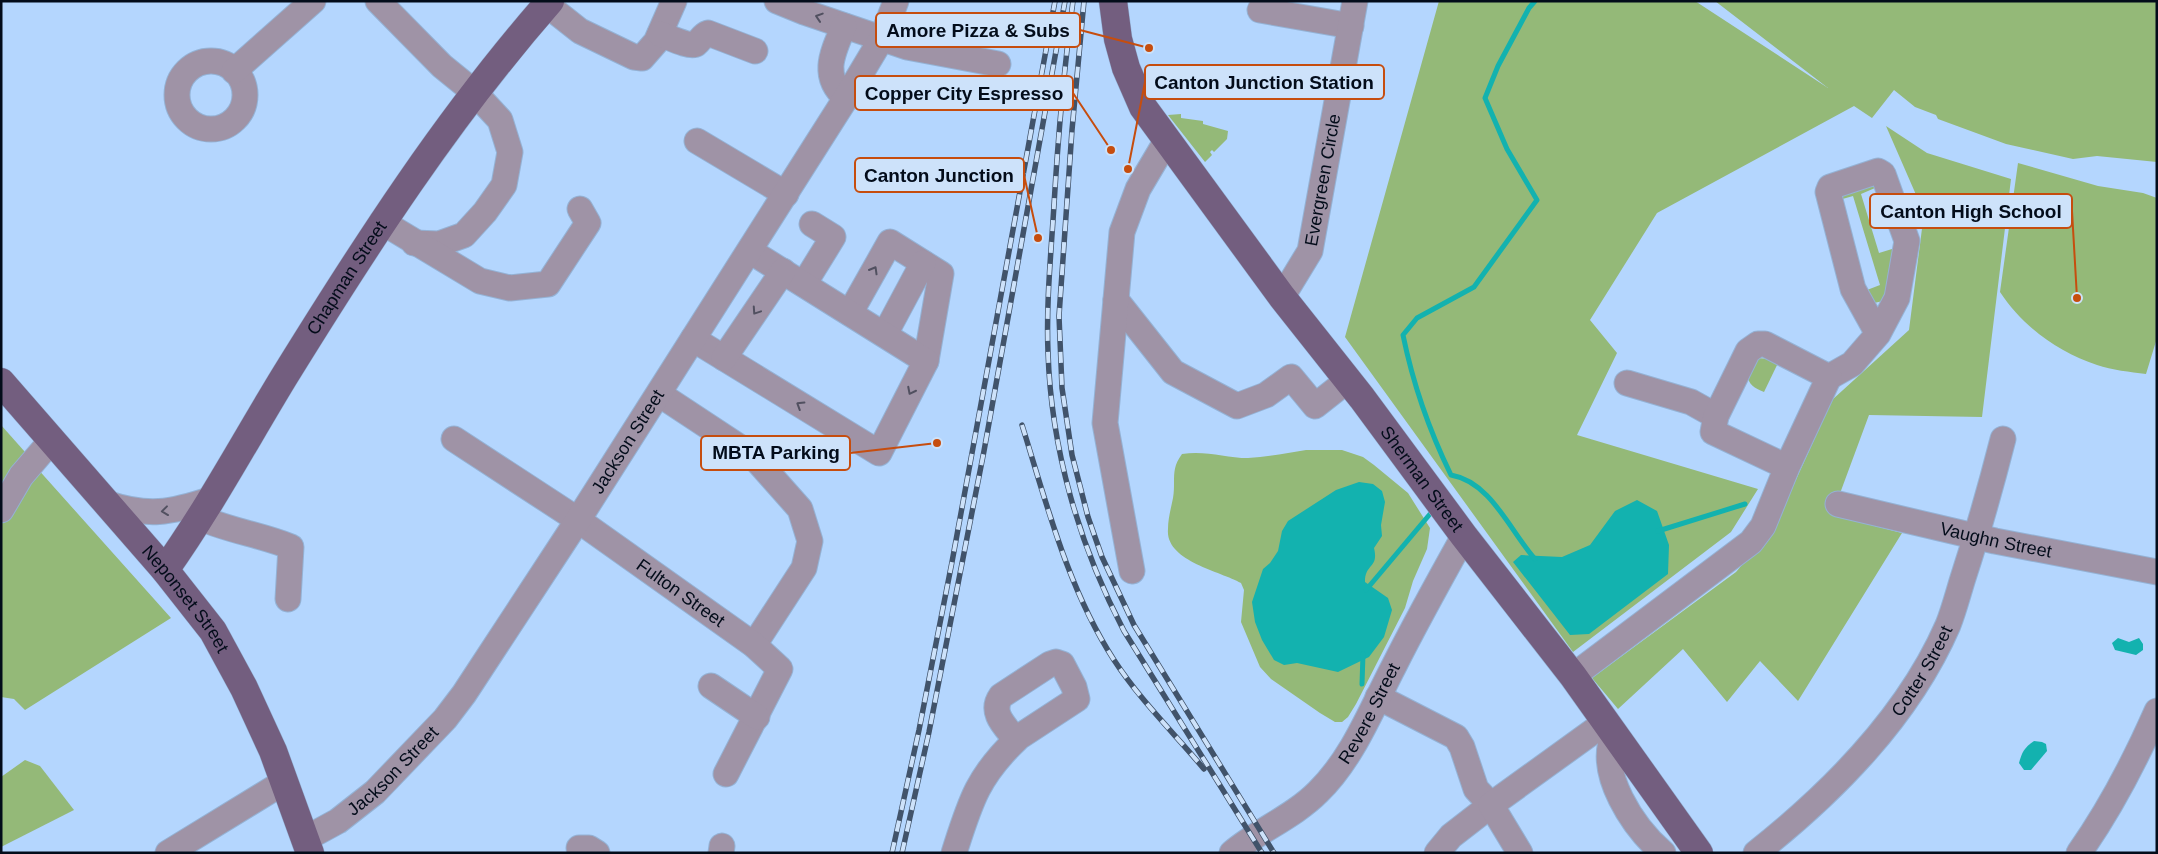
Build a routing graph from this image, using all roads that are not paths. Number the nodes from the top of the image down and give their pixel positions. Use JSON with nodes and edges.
{"nodes":[{"id":1,"x":313,"y":1,"type":"edge"},
{"id":2,"x":378,"y":1,"type":"edge"},
{"id":3,"x":674,"y":1,"type":"edge"},
{"id":4,"x":777,"y":1,"type":"edge"},
{"id":5,"x":896,"y":1,"type":"edge"},
{"id":6,"x":1114,"y":1,"type":"edge"},
{"id":7,"x":1355,"y":1,"type":"edge"},
{"id":8,"x":548,"y":3,"type":"edge"},
{"id":9,"x":1260,"y":10,"type":"dead end"},
{"id":10,"x":844,"y":26,"type":"junction"},
{"id":11,"x":1351,"y":26,"type":"junction"},
{"id":12,"x":660,"y":34,"type":"junction"},
{"id":13,"x":882,"y":38,"type":"junction"},
{"id":14,"x":755,"y":51,"type":"dead end"},
{"id":15,"x":998,"y":64,"type":"dead end"},
{"id":16,"x":234,"y":71,"type":"dead end"},
{"id":17,"x":474,"y":92,"type":"junction"},
{"id":18,"x":846,"y":98,"type":"junction"},
{"id":19,"x":1167,"y":140,"type":"junction"},
{"id":20,"x":697,"y":141,"type":"dead end"},
{"id":21,"x":786,"y":194,"type":"junction"},
{"id":22,"x":580,"y":209,"type":"dead end"},
{"id":23,"x":382,"y":222,"type":"junction"},
{"id":24,"x":812,"y":224,"type":"dead end"},
{"id":25,"x":414,"y":243,"type":"junction"},
{"id":26,"x":750,"y":251,"type":"junction"},
{"id":27,"x":923,"y":263,"type":"junction"},
{"id":28,"x":783,"y":271,"type":"junction"},
{"id":29,"x":804,"y":284,"type":"junction"},
{"id":30,"x":1282,"y":297,"type":"junction"},
{"id":31,"x":1116,"y":300,"type":"junction"},
{"id":32,"x":850,"y":313,"type":"junction"},
{"id":33,"x":885,"y":334,"type":"junction"},
{"id":34,"x":1878,"y":334,"type":"junction"},
{"id":35,"x":693,"y":339,"type":"junction"},
{"id":36,"x":724,"y":358,"type":"junction"},
{"id":37,"x":926,"y":361,"type":"junction"},
{"id":38,"x":1830,"y":377,"type":"junction"},
{"id":39,"x":1348,"y":380,"type":"junction"},
{"id":40,"x":1,"y":382,"type":"edge"},
{"id":41,"x":1627,"y":383,"type":"dead end"},
{"id":42,"x":659,"y":394,"type":"junction"},
{"id":43,"x":1716,"y":416,"type":"junction"},
{"id":44,"x":454,"y":439,"type":"dead end"},
{"id":45,"x":2003,"y":439,"type":"dead end"},
{"id":46,"x":51,"y":441,"type":"junction"},
{"id":47,"x":1787,"y":467,"type":"junction"},
{"id":48,"x":106,"y":503,"type":"junction"},
{"id":49,"x":1838,"y":504,"type":"dead end"},
{"id":50,"x":206,"y":508,"type":"junction"},
{"id":51,"x":1,"y":510,"type":"edge"},
{"id":52,"x":578,"y":520,"type":"junction"},
{"id":53,"x":1464,"y":536,"type":"junction"},
{"id":54,"x":1977,"y":536,"type":"junction"},
{"id":55,"x":165,"y":570,"type":"junction"},
{"id":56,"x":1132,"y":571,"type":"dead end"},
{"id":57,"x":2157,"y":572,"type":"edge"},
{"id":58,"x":288,"y":599,"type":"dead end"},
{"id":59,"x":754,"y":646,"type":"junction"},
{"id":60,"x":1573,"y":676,"type":"junction"},
{"id":61,"x":711,"y":686,"type":"dead end"},
{"id":62,"x":1378,"y":697,"type":"junction"},
{"id":63,"x":2157,"y":711,"type":"edge"},
{"id":64,"x":757,"y":717,"type":"junction"},
{"id":65,"x":1610,"y":728,"type":"junction"},
{"id":66,"x":1016,"y":740,"type":"dead end"},
{"id":67,"x":726,"y":774,"type":"dead end"},
{"id":68,"x":284,"y":782,"type":"junction"},
{"id":69,"x":1490,"y":805,"type":"junction"},
{"id":70,"x":307,"y":846,"type":"edge"},
{"id":71,"x":168,"y":853,"type":"edge"},
{"id":72,"x":954,"y":853,"type":"edge"},
{"id":73,"x":1232,"y":853,"type":"edge"},
{"id":74,"x":1438,"y":853,"type":"edge"},
{"id":75,"x":1520,"y":853,"type":"edge"},
{"id":76,"x":1663,"y":853,"type":"edge"},
{"id":77,"x":1699,"y":853,"type":"edge"},
{"id":78,"x":1756,"y":853,"type":"edge"},
{"id":79,"x":2079,"y":853,"type":"edge"}],
"edges":[{"from":1,"to":16,"type":"street"},
{"from":2,"to":17,"type":"street"},
{"from":3,"to":12,"type":"street"},
{"from":10,"to":4,"type":"street","one_way":true},
{"from":5,"to":13,"type":"street","name":"Jackson Street"},
{"from":6,"to":19,"type":"main road","name":"Sherman Street"},
{"from":7,"to":11,"type":"street","name":"Evergreen Circle"},
{"from":8,"to":12,"type":"street"},
{"from":8,"to":17,"type":"main road","name":"Chapman Street"},
{"from":9,"to":11,"type":"street"},
{"from":10,"to":13,"type":"street"},
{"from":10,"to":18,"type":"street"},
{"from":11,"to":30,"type":"street","name":"Evergreen Circle"},
{"from":12,"to":14,"type":"street"},
{"from":13,"to":15,"type":"street"},
{"from":13,"to":18,"type":"street","name":"Jackson Street"},
{"from":17,"to":23,"type":"main road","name":"Chapman Street"},
{"from":17,"to":25,"type":"street"},
{"from":18,"to":21,"type":"street","name":"Jackson Street"},
{"from":19,"to":30,"type":"main road","name":"Sherman Street"},
{"from":19,"to":31,"type":"street"},
{"from":20,"to":21,"type":"street"},
{"from":21,"to":26,"type":"street","name":"Jackson Street"},
{"from":22,"to":25,"type":"street"},
{"from":23,"to":25,"type":"street"},
{"from":23,"to":50,"type":"main road","name":"Chapman Street"},
{"from":24,"to":29,"type":"street"},
{"from":26,"to":28,"type":"street"},
{"from":26,"to":35,"type":"street","name":"Jackson Street"},
{"from":32,"to":27,"type":"street","one_way":true},
{"from":27,"to":33,"type":"street"},
{"from":27,"to":37,"type":"street"},
{"from":28,"to":29,"type":"street"},
{"from":28,"to":36,"type":"street","one_way":true},
{"from":29,"to":32,"type":"street"},
{"from":30,"to":39,"type":"main road","name":"Sherman Street"},
{"from":31,"to":39,"type":"street"},
{"from":31,"to":56,"type":"street"},
{"from":32,"to":33,"type":"street"},
{"from":33,"to":37,"type":"street"},
{"from":34,"to":34,"type":"street"},
{"from":34,"to":38,"type":"street"},
{"from":35,"to":36,"type":"street"},
{"from":35,"to":42,"type":"street","name":"Jackson Street"},
{"from":37,"to":36,"type":"street","one_way":true},
{"from":38,"to":43,"type":"street"},
{"from":38,"to":47,"type":"street"},
{"from":39,"to":53,"type":"main road","name":"Sherman Street"},
{"from":40,"to":46,"type":"main road","name":"Neponset Street"},
{"from":41,"to":43,"type":"street"},
{"from":42,"to":52,"type":"street","name":"Jackson Street"},
{"from":42,"to":59,"type":"street"},
{"from":43,"to":47,"type":"street"},
{"from":44,"to":52,"type":"street","name":"Fulton Street"},
{"from":45,"to":54,"type":"street","name":"Cotter Street"},
{"from":46,"to":48,"type":"main road","name":"Neponset Street"},
{"from":46,"to":51,"type":"street"},
{"from":47,"to":60,"type":"street"},
{"from":50,"to":48,"type":"street","one_way":true},
{"from":48,"to":55,"type":"main road","name":"Neponset Street"},
{"from":49,"to":54,"type":"street","name":"Vaughn Street"},
{"from":50,"to":55,"type":"main road","name":"Chapman Street"},
{"from":50,"to":58,"type":"street"},
{"from":52,"to":59,"type":"street","name":"Fulton Street"},
{"from":52,"to":70,"type":"street","name":"Jackson Street"},
{"from":53,"to":60,"type":"main road","name":"Sherman Street"},
{"from":53,"to":62,"type":"street","name":"Revere Street"},
{"from":54,"to":57,"type":"street","name":"Vaughn Street"},
{"from":54,"to":78,"type":"street","name":"Cotter Street"},
{"from":55,"to":68,"type":"main road","name":"Neponset Street"},
{"from":59,"to":64,"type":"street","name":"Fulton Street"},
{"from":60,"to":65,"type":"main road","name":"Sherman Street"},
{"from":61,"to":64,"type":"street"},
{"from":62,"to":69,"type":"street"},
{"from":62,"to":73,"type":"street","name":"Revere Street"},
{"from":63,"to":79,"type":"street"},
{"from":64,"to":67,"type":"street"},
{"from":65,"to":69,"type":"street"},
{"from":65,"to":76,"type":"street"},
{"from":65,"to":77,"type":"main road","name":"Sherman Street"},
{"from":66,"to":72,"type":"street"},
{"from":68,"to":70,"type":"main road","name":"Neponset Street"},
{"from":68,"to":71,"type":"street"},
{"from":69,"to":74,"type":"street"},
{"from":69,"to":75,"type":"street"}]}
